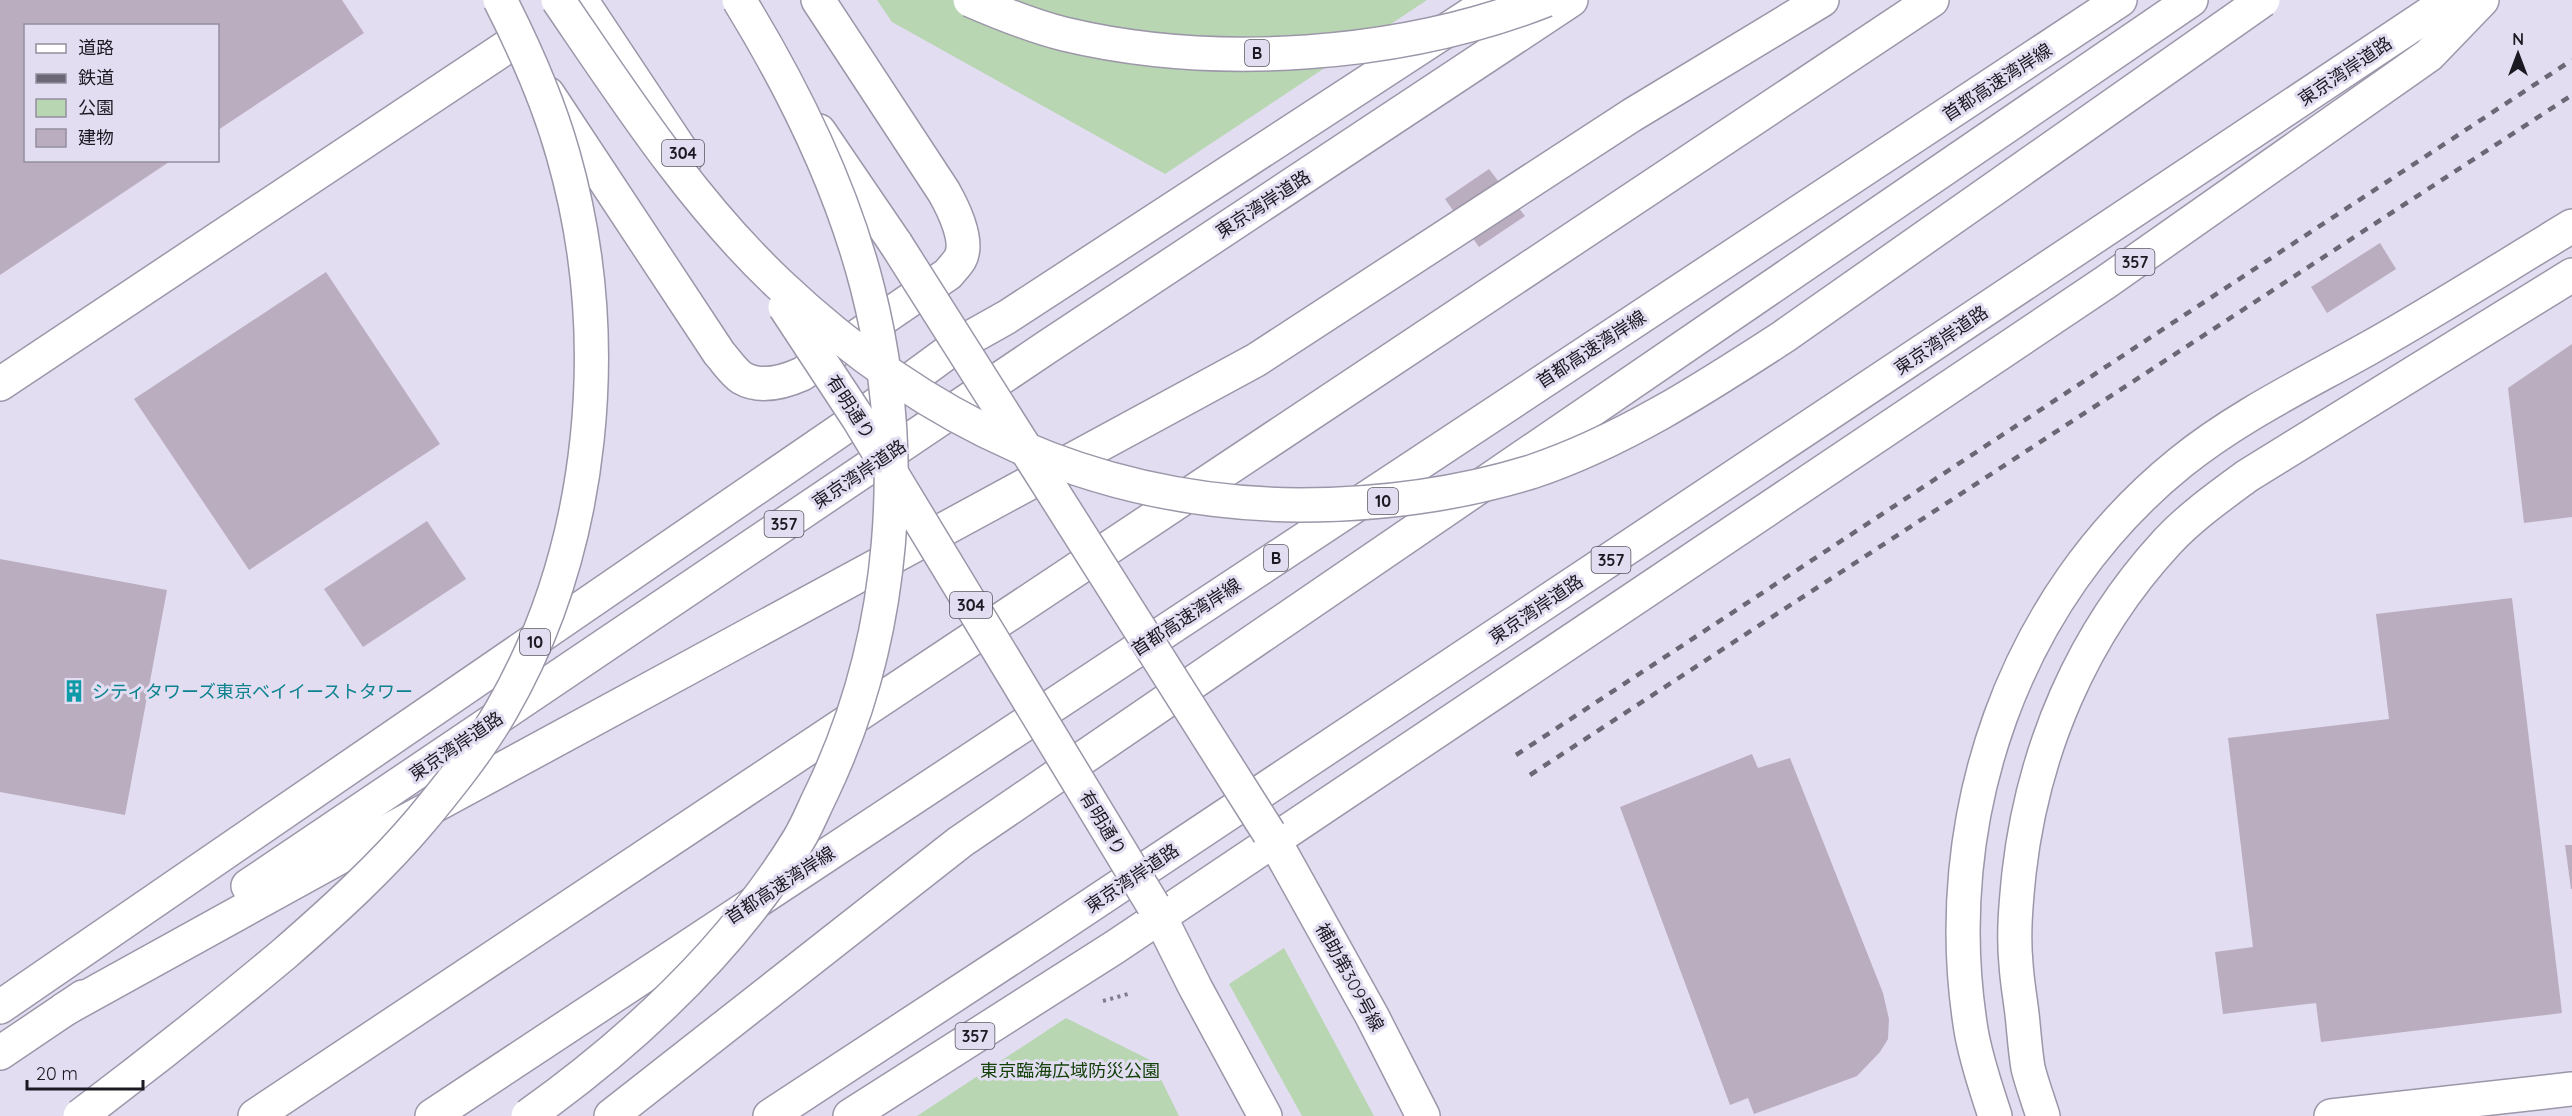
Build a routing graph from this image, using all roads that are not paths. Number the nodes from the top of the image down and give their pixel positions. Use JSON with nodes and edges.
{"nodes":[{"id":1,"x":487,"y":0,"type":"edge"},
{"id":2,"x":500,"y":0,"type":"edge"},
{"id":3,"x":558,"y":0,"type":"edge"},
{"id":4,"x":581,"y":0,"type":"edge"},
{"id":5,"x":730,"y":0,"type":"edge"},
{"id":6,"x":739,"y":0,"type":"edge"},
{"id":7,"x":818,"y":0,"type":"edge"},
{"id":8,"x":970,"y":0,"type":"edge"},
{"id":9,"x":1493,"y":0,"type":"edge"},
{"id":10,"x":1546,"y":0,"type":"edge"},
{"id":11,"x":1571,"y":0,"type":"edge"},
{"id":12,"x":1822,"y":0,"type":"edge"},
{"id":13,"x":1932,"y":0,"type":"edge"},
{"id":14,"x":2120,"y":0,"type":"edge"},
{"id":15,"x":2191,"y":0,"type":"edge"},
{"id":16,"x":2264,"y":0,"type":"edge"},
{"id":17,"x":2450,"y":0,"type":"edge"},
{"id":18,"x":2481,"y":0,"type":"edge"},
{"id":19,"x":514,"y":42,"type":"junction"},
{"id":20,"x":2572,"y":226,"type":"edge"},
{"id":21,"x":2572,"y":275,"type":"edge"},
{"id":22,"x":959,"y":344,"type":"junction"},
{"id":23,"x":0,"y":384,"type":"edge"},
{"id":24,"x":858,"y":418,"type":"junction"},
{"id":25,"x":1271,"y":837,"type":"junction"},
{"id":26,"x":1157,"y":911,"type":"junction"},
{"id":27,"x":0,"y":1006,"type":"edge"},
{"id":28,"x":65,"y":1009,"type":"junction"},
{"id":29,"x":0,"y":1053,"type":"edge"},
{"id":30,"x":2572,"y":1089,"type":"edge"},
{"id":31,"x":80,"y":1116,"type":"edge"},
{"id":32,"x":255,"y":1116,"type":"edge"},
{"id":33,"x":432,"y":1116,"type":"edge"},
{"id":34,"x":528,"y":1116,"type":"edge"},
{"id":35,"x":611,"y":1116,"type":"edge"},
{"id":36,"x":770,"y":1116,"type":"edge"},
{"id":37,"x":850,"y":1116,"type":"edge"},
{"id":38,"x":1265,"y":1116,"type":"edge"},
{"id":39,"x":1423,"y":1116,"type":"edge"},
{"id":40,"x":1995,"y":1116,"type":"edge"},
{"id":41,"x":2043,"y":1116,"type":"edge"},
{"id":42,"x":2331,"y":1116,"type":"edge"}],
"edges":[{"from":1,"to":19,"type":"main road"},
{"from":2,"to":31,"type":"main road","number":"10","bridge":true},
{"from":3,"to":16,"type":"main road","number":"10","bridge":true},
{"from":4,"to":24,"type":"main road","name":"有明通り","number":"304","bridge":true},
{"from":5,"to":22,"type":"main road","bridge":true},
{"from":6,"to":34,"type":"main road","bridge":true},
{"from":7,"to":19,"type":"main road"},
{"from":8,"to":10,"type":"main road","number":"B","bridge":true},
{"from":9,"to":22,"type":"main road"},
{"from":11,"to":28,"type":"main road","name":"東京湾岸道路","number":"357"},
{"from":12,"to":28,"type":"main road"},
{"from":13,"to":32,"type":"main road"},
{"from":14,"to":33,"type":"main road","name":"首都高速湾岸線","number":"B"},
{"from":15,"to":35,"type":"main road"},
{"from":17,"to":36,"type":"main road","name":"東京湾岸道路","number":"357"},
{"from":18,"to":25,"type":"main road","number":"357"},
{"from":19,"to":23,"type":"main road"},
{"from":20,"to":40,"type":"main road"},
{"from":21,"to":41,"type":"main road"},
{"from":22,"to":24,"type":"main road","bridge":true},
{"from":22,"to":25,"type":"main road","bridge":true},
{"from":24,"to":26,"type":"main road","name":"有明通り","number":"304","bridge":true},
{"from":24,"to":27,"type":"main road","bridge":true},
{"from":25,"to":26,"type":"main road","number":"357"},
{"from":25,"to":39,"type":"main road","name":"補助第309号線"},
{"from":26,"to":37,"type":"main road","number":"357"},
{"from":26,"to":38,"type":"main road"},
{"from":28,"to":29,"type":"main road","name":"東京湾岸道路","number":"357"},
{"from":30,"to":42,"type":"main road"}]}
